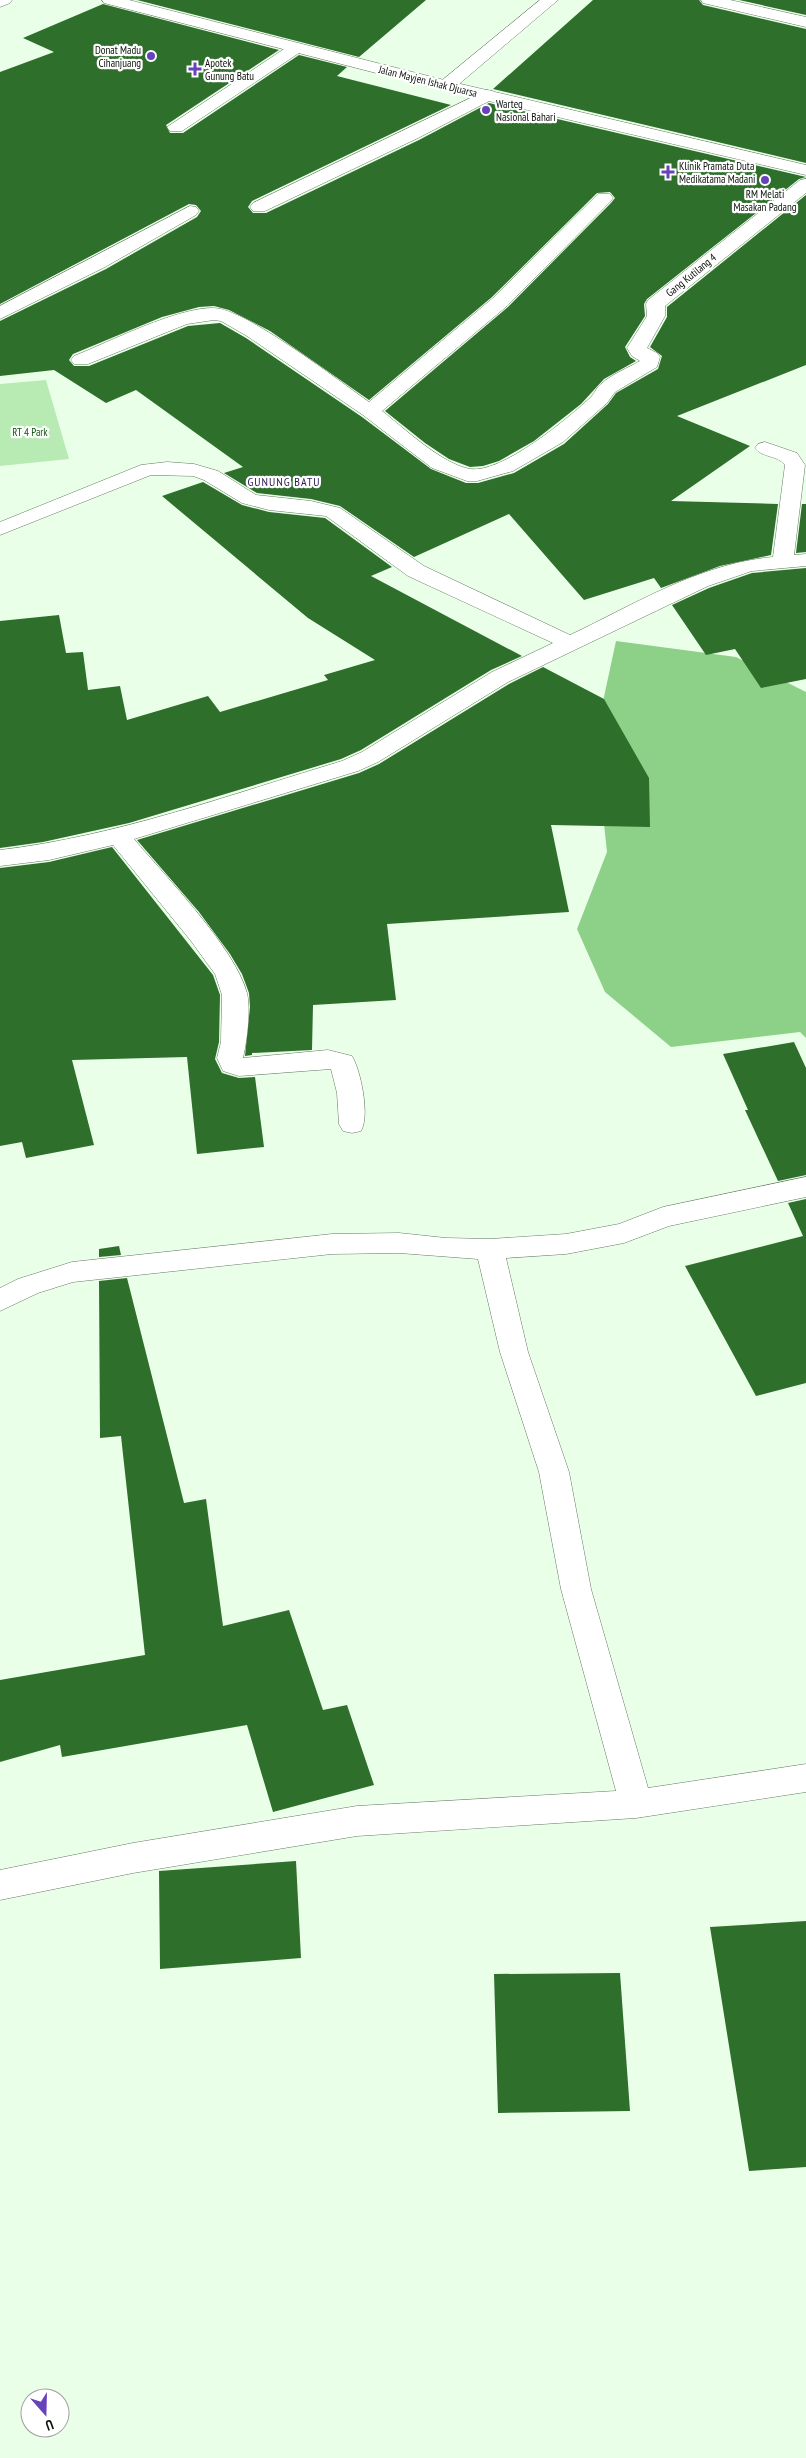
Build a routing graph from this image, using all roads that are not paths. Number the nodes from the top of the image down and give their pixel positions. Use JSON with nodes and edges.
{"nodes":[{"id":1,"x":4,"y":0,"type":"edge"},
{"id":2,"x":110,"y":0,"type":"edge"},
{"id":3,"x":550,"y":0,"type":"edge"},
{"id":4,"x":708,"y":0,"type":"edge"},
{"id":5,"x":0,"y":2,"type":"edge"},
{"id":6,"x":806,"y":22,"type":"edge"},
{"id":7,"x":296,"y":48,"type":"junction"},
{"id":8,"x":446,"y":86,"type":"junction"},
{"id":9,"x":487,"y":95,"type":"junction"},
{"id":10,"x":176,"y":127,"type":"dead end"},
{"id":11,"x":806,"y":170,"type":"edge"},
{"id":12,"x":806,"y":184,"type":"edge"},
{"id":13,"x":604,"y":198,"type":"dead end"},
{"id":14,"x":259,"y":207,"type":"dead end"},
{"id":15,"x":190,"y":211,"type":"dead end"},
{"id":16,"x":0,"y":313,"type":"edge"},
{"id":17,"x":81,"y":360,"type":"dead end"},
{"id":18,"x":370,"y":410,"type":"junction"},
{"id":19,"x":765,"y":448,"type":"dead end"},
{"id":20,"x":0,"y":529,"type":"edge"},
{"id":21,"x":806,"y":560,"type":"edge"},
{"id":22,"x":783,"y":561,"type":"junction"},
{"id":23,"x":570,"y":643,"type":"junction"},
{"id":24,"x":118,"y":836,"type":"junction"},
{"id":25,"x":0,"y":858,"type":"edge"},
{"id":26,"x":352,"y":1124,"type":"dead end"},
{"id":27,"x":806,"y":1187,"type":"edge"},
{"id":28,"x":490,"y":1249,"type":"junction"},
{"id":29,"x":0,"y":1300,"type":"edge"},
{"id":30,"x":806,"y":1778,"type":"edge"},
{"id":31,"x":636,"y":1804,"type":"junction"},
{"id":32,"x":0,"y":1885,"type":"edge"}],
"edges":[{"from":1,"to":5,"type":"street"},
{"from":2,"to":7,"type":"street","name":"Jalan Mayjen Ishak Djuarsa"},
{"from":3,"to":8,"type":"street"},
{"from":4,"to":6,"type":"street"},
{"from":7,"to":8,"type":"street","name":"Jalan Mayjen Ishak Djuarsa"},
{"from":7,"to":10,"type":"street"},
{"from":8,"to":9,"type":"street","name":"Jalan Mayjen Ishak Djuarsa"},
{"from":9,"to":11,"type":"street","name":"Jalan Mayjen Ishak Djuarsa"},
{"from":9,"to":14,"type":"street"},
{"from":12,"to":18,"type":"street","name":"Gang Kutilang 4"},
{"from":13,"to":18,"type":"street"},
{"from":15,"to":16,"type":"street"},
{"from":17,"to":18,"type":"street"},
{"from":19,"to":22,"type":"street"},
{"from":20,"to":23,"type":"street"},
{"from":21,"to":22,"type":"street"},
{"from":22,"to":23,"type":"street"},
{"from":23,"to":24,"type":"street"},
{"from":24,"to":25,"type":"street"},
{"from":24,"to":26,"type":"street"},
{"from":27,"to":28,"type":"street"},
{"from":28,"to":29,"type":"street"},
{"from":28,"to":31,"type":"street"},
{"from":30,"to":31,"type":"street"},
{"from":31,"to":32,"type":"street"}]}
